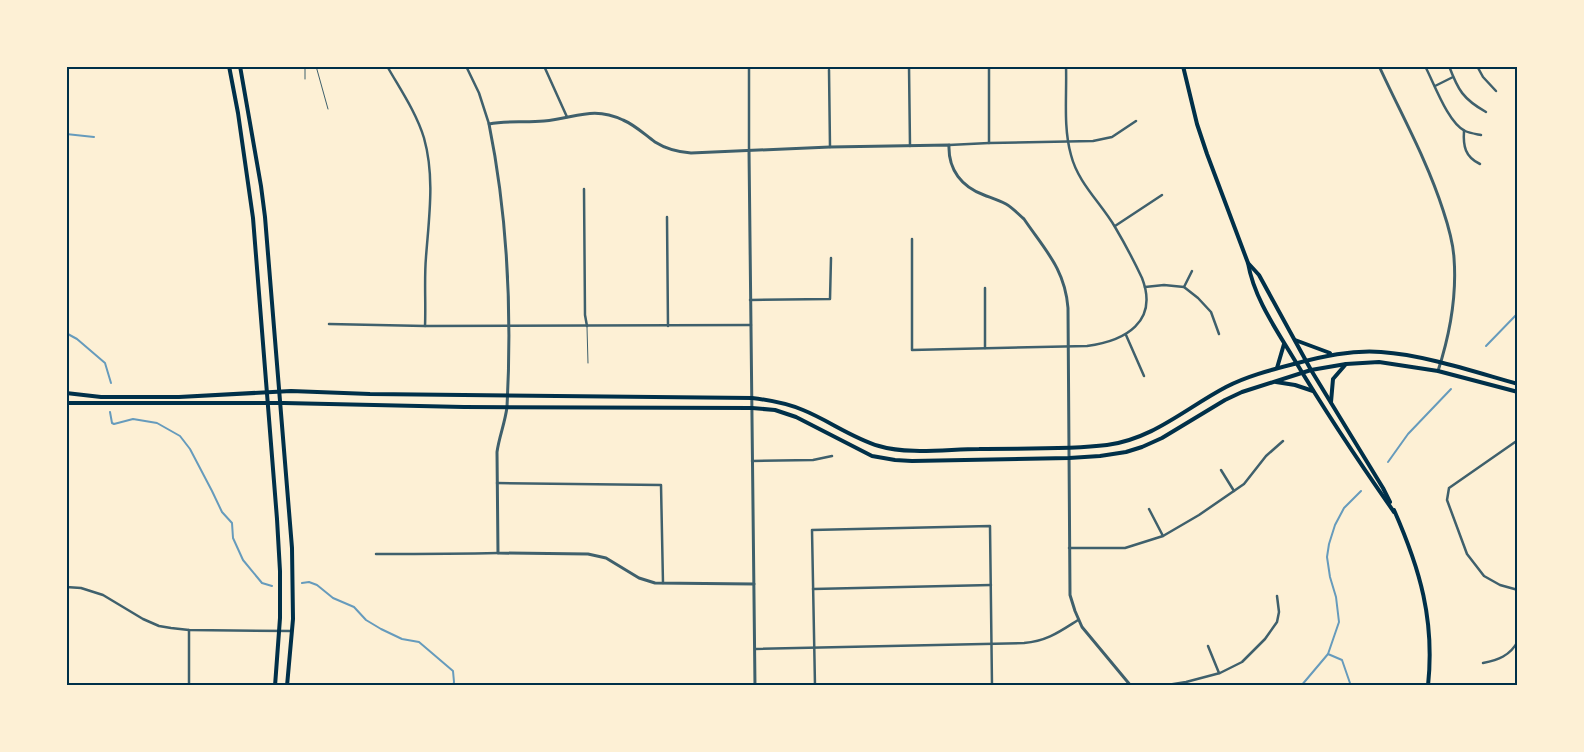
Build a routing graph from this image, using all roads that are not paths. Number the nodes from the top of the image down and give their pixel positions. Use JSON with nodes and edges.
{"nodes":[{"id":1,"x":229,"y":66,"type":"edge"},
{"id":2,"x":240,"y":66,"type":"edge"},
{"id":3,"x":305,"y":66,"type":"edge"},
{"id":4,"x":316,"y":66,"type":"edge"},
{"id":5,"x":387,"y":66,"type":"edge"},
{"id":6,"x":466,"y":66,"type":"edge"},
{"id":7,"x":544,"y":66,"type":"edge"},
{"id":8,"x":748,"y":66,"type":"edge"},
{"id":9,"x":909,"y":66,"type":"edge"},
{"id":10,"x":989,"y":66,"type":"edge"},
{"id":11,"x":1066,"y":66,"type":"edge"},
{"id":12,"x":1183,"y":66,"type":"edge"},
{"id":13,"x":1379,"y":66,"type":"edge"},
{"id":14,"x":1425,"y":66,"type":"edge"},
{"id":15,"x":1449,"y":66,"type":"edge"},
{"id":16,"x":1477,"y":66,"type":"edge"},
{"id":17,"x":829,"y":70,"type":"dead end"},
{"id":18,"x":1453,"y":77,"type":"junction"},
{"id":19,"x":305,"y":79,"type":"dead end"},
{"id":20,"x":1435,"y":86,"type":"junction"},
{"id":21,"x":1496,"y":91,"type":"dead end"},
{"id":22,"x":328,"y":109,"type":"dead end"},
{"id":23,"x":1486,"y":112,"type":"dead end"},
{"id":24,"x":567,"y":117,"type":"junction"},
{"id":25,"x":1136,"y":121,"type":"dead end"},
{"id":26,"x":490,"y":124,"type":"junction"},
{"id":27,"x":1464,"y":131,"type":"junction"},
{"id":28,"x":1480,"y":135,"type":"dead end"},
{"id":29,"x":1068,"y":142,"type":"junction"},
{"id":30,"x":989,"y":143,"type":"junction"},
{"id":31,"x":949,"y":145,"type":"junction"},
{"id":32,"x":910,"y":146,"type":"junction"},
{"id":33,"x":830,"y":147,"type":"junction"},
{"id":34,"x":749,"y":150,"type":"junction"},
{"id":35,"x":1480,"y":164,"type":"dead end"},
{"id":36,"x":584,"y":189,"type":"dead end"},
{"id":37,"x":1162,"y":194,"type":"dead end"},
{"id":38,"x":667,"y":217,"type":"dead end"},
{"id":39,"x":1115,"y":226,"type":"junction"},
{"id":40,"x":912,"y":239,"type":"dead end"},
{"id":41,"x":831,"y":258,"type":"dead end"},
{"id":42,"x":1248,"y":263,"type":"junction"},
{"id":43,"x":1192,"y":271,"type":"dead end"},
{"id":44,"x":1146,"y":287,"type":"junction"},
{"id":45,"x":1184,"y":287,"type":"junction"},
{"id":46,"x":985,"y":288,"type":"dead end"},
{"id":47,"x":750,"y":300,"type":"junction"},
{"id":48,"x":329,"y":324,"type":"dead end"},
{"id":49,"x":751,"y":325,"type":"junction"},
{"id":50,"x":425,"y":326,"type":"junction"},
{"id":51,"x":508,"y":326,"type":"junction"},
{"id":52,"x":587,"y":326,"type":"junction"},
{"id":53,"x":668,"y":326,"type":"junction"},
{"id":54,"x":1219,"y":334,"type":"dead end"},
{"id":55,"x":1126,"y":335,"type":"junction"},
{"id":56,"x":1294,"y":340,"type":"junction"},
{"id":57,"x":1284,"y":344,"type":"junction"},
{"id":58,"x":1068,"y":347,"type":"junction"},
{"id":59,"x":985,"y":348,"type":"junction"},
{"id":60,"x":1332,"y":354,"type":"junction"},
{"id":61,"x":1305,"y":360,"type":"junction"},
{"id":62,"x":1440,"y":362,"type":"junction"},
{"id":63,"x":588,"y":363,"type":"dead end"},
{"id":64,"x":1296,"y":363,"type":"junction"},
{"id":65,"x":1346,"y":364,"type":"junction"},
{"id":66,"x":1277,"y":368,"type":"junction"},
{"id":67,"x":1311,"y":370,"type":"junction"},
{"id":68,"x":1438,"y":371,"type":"junction"},
{"id":69,"x":1302,"y":372,"type":"junction"},
{"id":70,"x":1144,"y":376,"type":"dead end"},
{"id":71,"x":1274,"y":382,"type":"junction"},
{"id":72,"x":1518,"y":384,"type":"edge"},
{"id":73,"x":278,"y":391,"type":"junction"},
{"id":74,"x":268,"y":392,"type":"junction"},
{"id":75,"x":1314,"y":392,"type":"junction"},
{"id":76,"x":1518,"y":392,"type":"edge"},
{"id":77,"x":66,"y":393,"type":"edge"},
{"id":78,"x":508,"y":396,"type":"junction"},
{"id":79,"x":752,"y":398,"type":"junction"},
{"id":80,"x":1331,"y":402,"type":"junction"},
{"id":81,"x":66,"y":403,"type":"edge"},
{"id":82,"x":268,"y":403,"type":"junction"},
{"id":83,"x":279,"y":403,"type":"junction"},
{"id":84,"x":507,"y":407,"type":"junction"},
{"id":85,"x":752,"y":408,"type":"junction"},
{"id":86,"x":1518,"y":440,"type":"edge"},
{"id":87,"x":1283,"y":441,"type":"dead end"},
{"id":88,"x":1069,"y":447,"type":"junction"},
{"id":89,"x":832,"y":456,"type":"dead end"},
{"id":90,"x":1069,"y":458,"type":"junction"},
{"id":91,"x":752,"y":461,"type":"junction"},
{"id":92,"x":1221,"y":470,"type":"dead end"},
{"id":93,"x":497,"y":483,"type":"junction"},
{"id":94,"x":1234,"y":491,"type":"junction"},
{"id":95,"x":1149,"y":509,"type":"dead end"},
{"id":96,"x":1394,"y":512,"type":"junction"},
{"id":97,"x":1163,"y":536,"type":"junction"},
{"id":98,"x":1070,"y":548,"type":"junction"},
{"id":99,"x":498,"y":553,"type":"junction"},
{"id":100,"x":376,"y":554,"type":"dead end"},
{"id":101,"x":663,"y":583,"type":"junction"},
{"id":102,"x":754,"y":584,"type":"junction"},
{"id":103,"x":991,"y":585,"type":"junction"},
{"id":104,"x":66,"y":587,"type":"edge"},
{"id":105,"x":813,"y":588,"type":"junction"},
{"id":106,"x":1518,"y":590,"type":"edge"},
{"id":107,"x":1277,"y":596,"type":"dead end"},
{"id":108,"x":1078,"y":620,"type":"junction"},
{"id":109,"x":190,"y":630,"type":"junction"},
{"id":110,"x":279,"y":630,"type":"junction"},
{"id":111,"x":292,"y":631,"type":"junction"},
{"id":112,"x":1518,"y":642,"type":"edge"},
{"id":113,"x":992,"y":644,"type":"junction"},
{"id":114,"x":1208,"y":646,"type":"dead end"},
{"id":115,"x":814,"y":648,"type":"junction"},
{"id":116,"x":755,"y":649,"type":"junction"},
{"id":117,"x":1483,"y":663,"type":"dead end"},
{"id":118,"x":1220,"y":673,"type":"junction"},
{"id":119,"x":1186,"y":682,"type":"junction"},
{"id":120,"x":190,"y":686,"type":"edge"},
{"id":121,"x":275,"y":686,"type":"edge"},
{"id":122,"x":288,"y":686,"type":"edge"},
{"id":123,"x":755,"y":686,"type":"edge"},
{"id":124,"x":814,"y":686,"type":"edge"},
{"id":125,"x":992,"y":686,"type":"edge"},
{"id":126,"x":1131,"y":686,"type":"edge"},
{"id":127,"x":1161,"y":686,"type":"edge"},
{"id":128,"x":1187,"y":686,"type":"edge"},
{"id":129,"x":1428,"y":686,"type":"edge"}],
"edges":[{"from":1,"to":74,"type":"main road"},
{"from":2,"to":73,"type":"main road"},
{"from":3,"to":19,"type":"lane"},
{"from":4,"to":22,"type":"lane"},
{"from":5,"to":50,"type":"street"},
{"from":6,"to":26,"type":"street"},
{"from":7,"to":24,"type":"street"},
{"from":8,"to":34,"type":"street"},
{"from":9,"to":32,"type":"street"},
{"from":10,"to":30,"type":"street"},
{"from":11,"to":29,"type":"street"},
{"from":12,"to":42,"type":"main road"},
{"from":13,"to":62,"type":"street"},
{"from":14,"to":20,"type":"street"},
{"from":15,"to":18,"type":"street"},
{"from":16,"to":21,"type":"street"},
{"from":17,"to":33,"type":"street"},
{"from":18,"to":20,"type":"street"},
{"from":18,"to":23,"type":"street"},
{"from":20,"to":27,"type":"street"},
{"from":24,"to":26,"type":"street"},
{"from":24,"to":34,"type":"street"},
{"from":25,"to":29,"type":"street"},
{"from":26,"to":51,"type":"street"},
{"from":27,"to":28,"type":"street"},
{"from":27,"to":35,"type":"street"},
{"from":29,"to":30,"type":"street"},
{"from":29,"to":39,"type":"street"},
{"from":30,"to":31,"type":"street"},
{"from":31,"to":32,"type":"street"},
{"from":31,"to":58,"type":"street"},
{"from":32,"to":33,"type":"street"},
{"from":33,"to":34,"type":"street"},
{"from":34,"to":47,"type":"street"},
{"from":36,"to":52,"type":"street"},
{"from":37,"to":39,"type":"street"},
{"from":38,"to":53,"type":"street"},
{"from":39,"to":44,"type":"street"},
{"from":40,"to":59,"type":"street"},
{"from":41,"to":47,"type":"street"},
{"from":42,"to":56,"type":"main road"},
{"from":42,"to":57,"type":"main road"},
{"from":43,"to":45,"type":"street"},
{"from":44,"to":45,"type":"street"},
{"from":44,"to":55,"type":"street"},
{"from":45,"to":54,"type":"street"},
{"from":46,"to":59,"type":"street"},
{"from":47,"to":49,"type":"street"},
{"from":48,"to":50,"type":"street"},
{"from":49,"to":53,"type":"street"},
{"from":49,"to":79,"type":"street"},
{"from":50,"to":51,"type":"street"},
{"from":51,"to":52,"type":"street"},
{"from":51,"to":78,"type":"street"},
{"from":52,"to":53,"type":"street"},
{"from":52,"to":63,"type":"lane"},
{"from":55,"to":58,"type":"street"},
{"from":55,"to":70,"type":"street"},
{"from":56,"to":60,"type":"main road"},
{"from":56,"to":61,"type":"main road"},
{"from":57,"to":64,"type":"main road"},
{"from":57,"to":66,"type":"main road"},
{"from":58,"to":59,"type":"street"},
{"from":58,"to":88,"type":"street"},
{"from":60,"to":61,"type":"main road"},
{"from":60,"to":62,"type":"main road"},
{"from":61,"to":64,"type":"main road"},
{"from":61,"to":67,"type":"main road"},
{"from":62,"to":68,"type":"street"},
{"from":62,"to":72,"type":"main road"},
{"from":64,"to":66,"type":"main road"},
{"from":64,"to":69,"type":"main road"},
{"from":65,"to":67,"type":"main road"},
{"from":65,"to":68,"type":"main road"},
{"from":65,"to":80,"type":"main road"},
{"from":66,"to":88,"type":"main road"},
{"from":67,"to":69,"type":"main road"},
{"from":67,"to":80,"type":"main road"},
{"from":68,"to":76,"type":"main road"},
{"from":69,"to":71,"type":"main road"},
{"from":69,"to":75,"type":"main road"},
{"from":71,"to":75,"type":"main road"},
{"from":71,"to":90,"type":"main road"},
{"from":73,"to":74,"type":"main road"},
{"from":73,"to":78,"type":"main road"},
{"from":73,"to":83,"type":"main road"},
{"from":74,"to":77,"type":"main road"},
{"from":74,"to":82,"type":"main road"},
{"from":75,"to":96,"type":"main road"},
{"from":78,"to":79,"type":"main road"},
{"from":78,"to":84,"type":"street"},
{"from":79,"to":85,"type":"street"},
{"from":79,"to":88,"type":"main road"},
{"from":80,"to":96,"type":"main road"},
{"from":81,"to":82,"type":"main road"},
{"from":82,"to":83,"type":"main road"},
{"from":82,"to":110,"type":"main road"},
{"from":83,"to":84,"type":"main road"},
{"from":83,"to":111,"type":"main road"},
{"from":84,"to":85,"type":"main road"},
{"from":84,"to":93,"type":"street"},
{"from":85,"to":90,"type":"main road"},
{"from":85,"to":91,"type":"street"},
{"from":86,"to":106,"type":"street"},
{"from":87,"to":94,"type":"street"},
{"from":88,"to":90,"type":"street"},
{"from":89,"to":91,"type":"street"},
{"from":90,"to":98,"type":"street"},
{"from":91,"to":102,"type":"street"},
{"from":92,"to":94,"type":"street"},
{"from":93,"to":99,"type":"street"},
{"from":93,"to":101,"type":"street"},
{"from":94,"to":97,"type":"street"},
{"from":95,"to":97,"type":"street"},
{"from":96,"to":129,"type":"main road"},
{"from":97,"to":98,"type":"street"},
{"from":98,"to":108,"type":"street"},
{"from":99,"to":100,"type":"street"},
{"from":99,"to":101,"type":"street"},
{"from":101,"to":102,"type":"street"},
{"from":102,"to":116,"type":"street"},
{"from":103,"to":105,"type":"street"},
{"from":103,"to":105,"type":"street"},
{"from":103,"to":113,"type":"street"},
{"from":104,"to":109,"type":"street"},
{"from":105,"to":115,"type":"street"},
{"from":107,"to":118,"type":"street"},
{"from":108,"to":113,"type":"street"},
{"from":108,"to":126,"type":"street"},
{"from":109,"to":110,"type":"street"},
{"from":109,"to":120,"type":"street"},
{"from":110,"to":111,"type":"street"},
{"from":110,"to":121,"type":"main road"},
{"from":111,"to":122,"type":"main road"},
{"from":112,"to":117,"type":"street"},
{"from":113,"to":115,"type":"street"},
{"from":113,"to":125,"type":"street"},
{"from":114,"to":118,"type":"street"},
{"from":115,"to":116,"type":"street"},
{"from":115,"to":124,"type":"street"},
{"from":116,"to":123,"type":"street"},
{"from":118,"to":119,"type":"street"},
{"from":119,"to":127,"type":"street"},
{"from":119,"to":128,"type":"street"}]}
